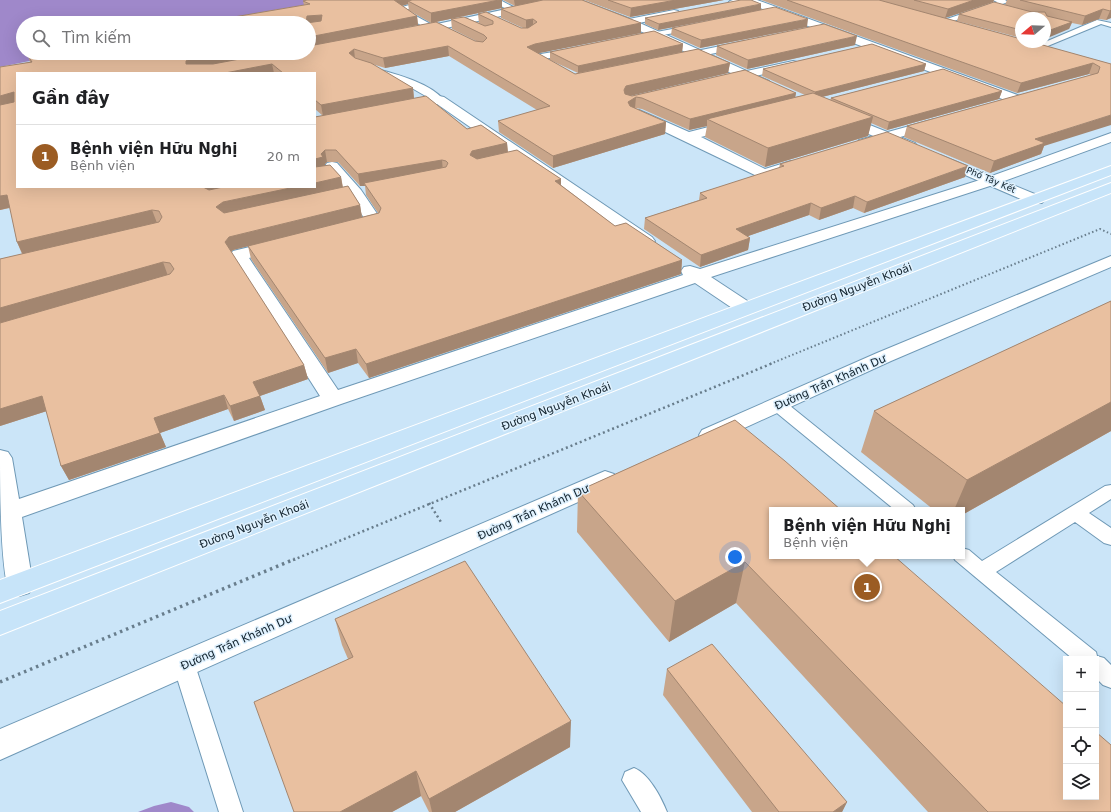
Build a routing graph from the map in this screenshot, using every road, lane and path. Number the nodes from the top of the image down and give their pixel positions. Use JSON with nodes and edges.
{"nodes":[{"id":1,"x":436,"y":0,"type":"edge"},
{"id":2,"x":494,"y":0,"type":"edge"},
{"id":3,"x":571,"y":0,"type":"edge"},
{"id":4,"x":998,"y":0,"type":"edge"},
{"id":5,"x":721,"y":5,"type":"edge"},
{"id":6,"x":537,"y":6,"type":"edge"},
{"id":7,"x":991,"y":6,"type":"junction"},
{"id":8,"x":515,"y":10,"type":"junction"},
{"id":9,"x":777,"y":10,"type":"junction"},
{"id":10,"x":1008,"y":10,"type":"edge"},
{"id":11,"x":682,"y":12,"type":"edge"},
{"id":12,"x":762,"y":13,"type":"edge"},
{"id":13,"x":488,"y":17,"type":"junction"},
{"id":14,"x":938,"y":21,"type":"joint"},
{"id":15,"x":467,"y":22,"type":"junction"},
{"id":16,"x":500,"y":22,"type":"edge"},
{"id":17,"x":629,"y":22,"type":"junction"},
{"id":18,"x":702,"y":25,"type":"edge"},
{"id":19,"x":1068,"y":25,"type":"edge"},
{"id":20,"x":1111,"y":25,"type":"edge"},
{"id":21,"x":478,"y":27,"type":"edge"},
{"id":22,"x":436,"y":28,"type":"junction"},
{"id":23,"x":823,"y":28,"type":"junction"},
{"id":24,"x":963,"y":28,"type":"edge"},
{"id":25,"x":1082,"y":29,"type":"junction"},
{"id":26,"x":799,"y":33,"type":"edge"},
{"id":27,"x":404,"y":34,"type":"edge"},
{"id":28,"x":453,"y":34,"type":"edge"},
{"id":29,"x":656,"y":34,"type":"junction"},
{"id":30,"x":633,"y":38,"type":"edge"},
{"id":31,"x":1051,"y":40,"type":"edge"},
{"id":32,"x":752,"y":42,"type":"edge"},
{"id":33,"x":872,"y":46,"type":"junction"},
{"id":34,"x":1036,"y":48,"type":"edge"},
{"id":35,"x":580,"y":49,"type":"edge"},
{"id":36,"x":850,"y":51,"type":"edge"},
{"id":37,"x":1050,"y":52,"type":"edge"},
{"id":38,"x":698,"y":54,"type":"junction"},
{"id":39,"x":535,"y":58,"type":"joint"},
{"id":40,"x":238,"y":60,"type":"edge"},
{"id":41,"x":667,"y":60,"type":"edge"},
{"id":42,"x":805,"y":61,"type":"edge"},
{"id":43,"x":256,"y":62,"type":"edge"},
{"id":44,"x":241,"y":64,"type":"junction"},
{"id":45,"x":361,"y":66,"type":"edge"},
{"id":46,"x":226,"y":67,"type":"edge"},
{"id":47,"x":556,"y":68,"type":"edge"},
{"id":48,"x":940,"y":72,"type":"junction"},
{"id":49,"x":745,"y":75,"type":"junction"},
{"id":50,"x":918,"y":78,"type":"edge"},
{"id":51,"x":715,"y":82,"type":"edge"},
{"id":52,"x":778,"y":90,"type":"edge"},
{"id":53,"x":1032,"y":96,"type":"edge"},
{"id":54,"x":439,"y":100,"type":"junction"},
{"id":55,"x":1018,"y":100,"type":"junction"},
{"id":56,"x":996,"y":106,"type":"edge"},
{"id":57,"x":388,"y":110,"type":"edge"},
{"id":58,"x":636,"y":113,"type":"edge"},
{"id":59,"x":832,"y":114,"type":"edge"},
{"id":60,"x":945,"y":120,"type":"edge"},
{"id":61,"x":750,"y":121,"type":"edge"},
{"id":62,"x":688,"y":136,"type":"junction"},
{"id":63,"x":887,"y":136,"type":"junction"},
{"id":64,"x":1111,"y":137,"type":"edge"},
{"id":65,"x":848,"y":148,"type":"edge"},
{"id":66,"x":803,"y":162,"type":"edge"},
{"id":67,"x":1111,"y":170,"type":"edge"},
{"id":68,"x":330,"y":171,"type":"edge"},
{"id":69,"x":991,"y":181,"type":"junction"},
{"id":70,"x":1111,"y":188,"type":"edge"},
{"id":71,"x":1036,"y":200,"type":"junction"},
{"id":72,"x":338,"y":230,"type":"edge"},
{"id":73,"x":1111,"y":234,"type":"edge"},
{"id":74,"x":295,"y":240,"type":"edge"},
{"id":75,"x":658,"y":249,"type":"edge"},
{"id":76,"x":1111,"y":261,"type":"edge"},
{"id":77,"x":678,"y":263,"type":"edge"},
{"id":78,"x":698,"y":276,"type":"junction"},
{"id":79,"x":745,"y":308,"type":"junction"},
{"id":80,"x":332,"y":399,"type":"junction"},
{"id":81,"x":778,"y":405,"type":"junction"},
{"id":82,"x":687,"y":445,"type":"edge"},
{"id":83,"x":0,"y":458,"type":"edge"},
{"id":84,"x":622,"y":473,"type":"edge"},
{"id":85,"x":1111,"y":491,"type":"edge"},
{"id":86,"x":902,"y":507,"type":"edge"},
{"id":87,"x":4,"y":513,"type":"edge"},
{"id":88,"x":1075,"y":513,"type":"junction"},
{"id":89,"x":1111,"y":538,"type":"edge"},
{"id":90,"x":965,"y":558,"type":"edge"},
{"id":91,"x":981,"y":571,"type":"junction"},
{"id":92,"x":9,"y":589,"type":"edge"},
{"id":93,"x":0,"y":623,"type":"edge"},
{"id":94,"x":1084,"y":656,"type":"edge"},
{"id":95,"x":184,"y":665,"type":"junction"},
{"id":96,"x":1099,"y":668,"type":"edge"},
{"id":97,"x":1111,"y":678,"type":"edge"},
{"id":98,"x":0,"y":682,"type":"edge"},
{"id":99,"x":0,"y":745,"type":"edge"},
{"id":100,"x":634,"y":780,"type":"dead end"},
{"id":101,"x":231,"y":812,"type":"edge"},
{"id":102,"x":655,"y":812,"type":"edge"}],
"edges":[{"from":1,"to":22,"type":"lane"},
{"from":2,"to":8,"type":"lane"},
{"from":3,"to":17,"type":"street"},
{"from":4,"to":7,"type":"lane"},
{"from":5,"to":9,"type":"street"},
{"from":6,"to":8,"type":"street"},
{"from":7,"to":10,"type":"lane"},
{"from":7,"to":14,"type":"lane"},
{"from":8,"to":13,"type":"street"},
{"from":9,"to":12,"type":"lane"},
{"from":9,"to":23,"type":"street"},
{"from":11,"to":17,"type":"street"},
{"from":13,"to":15,"type":"street"},
{"from":13,"to":16,"type":"lane"},
{"from":14,"to":24,"type":"street"},
{"from":15,"to":21,"type":"lane"},
{"from":15,"to":22,"type":"street"},
{"from":17,"to":29,"type":"street"},
{"from":18,"to":29,"type":"lane"},
{"from":19,"to":25,"type":"lane"},
{"from":20,"to":25,"type":"lane"},
{"from":22,"to":27,"type":"street"},
{"from":22,"to":28,"type":"street"},
{"from":23,"to":26,"type":"street"},
{"from":23,"to":33,"type":"street"},
{"from":25,"to":31,"type":"lane"},
{"from":29,"to":30,"type":"lane"},
{"from":29,"to":38,"type":"street"},
{"from":32,"to":38,"type":"street"},
{"from":33,"to":36,"type":"street"},
{"from":33,"to":48,"type":"street"},
{"from":34,"to":37,"type":"street"},
{"from":35,"to":39,"type":"lane"},
{"from":38,"to":41,"type":"street"},
{"from":38,"to":49,"type":"street"},
{"from":39,"to":47,"type":"street"},
{"from":40,"to":44,"type":"lane"},
{"from":42,"to":49,"type":"street"},
{"from":43,"to":44,"type":"street"},
{"from":44,"to":46,"type":"street"},
{"from":45,"to":54,"type":"lane"},
{"from":48,"to":50,"type":"street"},
{"from":48,"to":55,"type":"street"},
{"from":49,"to":51,"type":"street"},
{"from":49,"to":52,"type":"street"},
{"from":53,"to":55,"type":"street"},
{"from":54,"to":57,"type":"street"},
{"from":54,"to":75,"type":"street"},
{"from":55,"to":56,"type":"street"},
{"from":58,"to":62,"type":"street"},
{"from":59,"to":63,"type":"street","name":"Phố Tây Kết"},
{"from":60,"to":63,"type":"street"},
{"from":61,"to":62,"type":"street"},
{"from":62,"to":66,"type":"street"},
{"from":63,"to":65,"type":"street"},
{"from":63,"to":69,"type":"street","name":"Phố Tây Kết"},
{"from":64,"to":69,"type":"street"},
{"from":67,"to":71,"type":"main road","name":"Đường Nguyễn Khoái"},
{"from":68,"to":72,"type":"street"},
{"from":69,"to":71,"type":"street","name":"Phố Tây Kết"},
{"from":69,"to":78,"type":"street"},
{"from":70,"to":93,"type":"main road","name":"Đường Nguyễn Khoái"},
{"from":71,"to":79,"type":"main road","name":"Đường Nguyễn Khoái"},
{"from":73,"to":98,"type":"path"},
{"from":74,"to":80,"type":"street"},
{"from":76,"to":81,"type":"street","name":"Đường Trần Khánh Dư"},
{"from":77,"to":78,"type":"street"},
{"from":78,"to":79,"type":"street"},
{"from":78,"to":80,"type":"street"},
{"from":79,"to":92,"type":"main road","name":"Đường Nguyễn Khoái"},
{"from":80,"to":87,"type":"street"},
{"from":81,"to":82,"type":"street","name":"Đường Trần Khánh Dư"},
{"from":81,"to":86,"type":"lane"},
{"from":83,"to":87,"type":"street"},
{"from":84,"to":95,"type":"street","name":"Đường Trần Khánh Dư"},
{"from":85,"to":88,"type":"lane"},
{"from":87,"to":92,"type":"street"},
{"from":88,"to":89,"type":"lane"},
{"from":88,"to":91,"type":"lane"},
{"from":90,"to":91,"type":"lane"},
{"from":91,"to":94,"type":"lane"},
{"from":95,"to":99,"type":"street","name":"Đường Trần Khánh Dư"},
{"from":95,"to":101,"type":"lane"},
{"from":96,"to":97,"type":"lane"},
{"from":100,"to":102,"type":"lane"}]}
